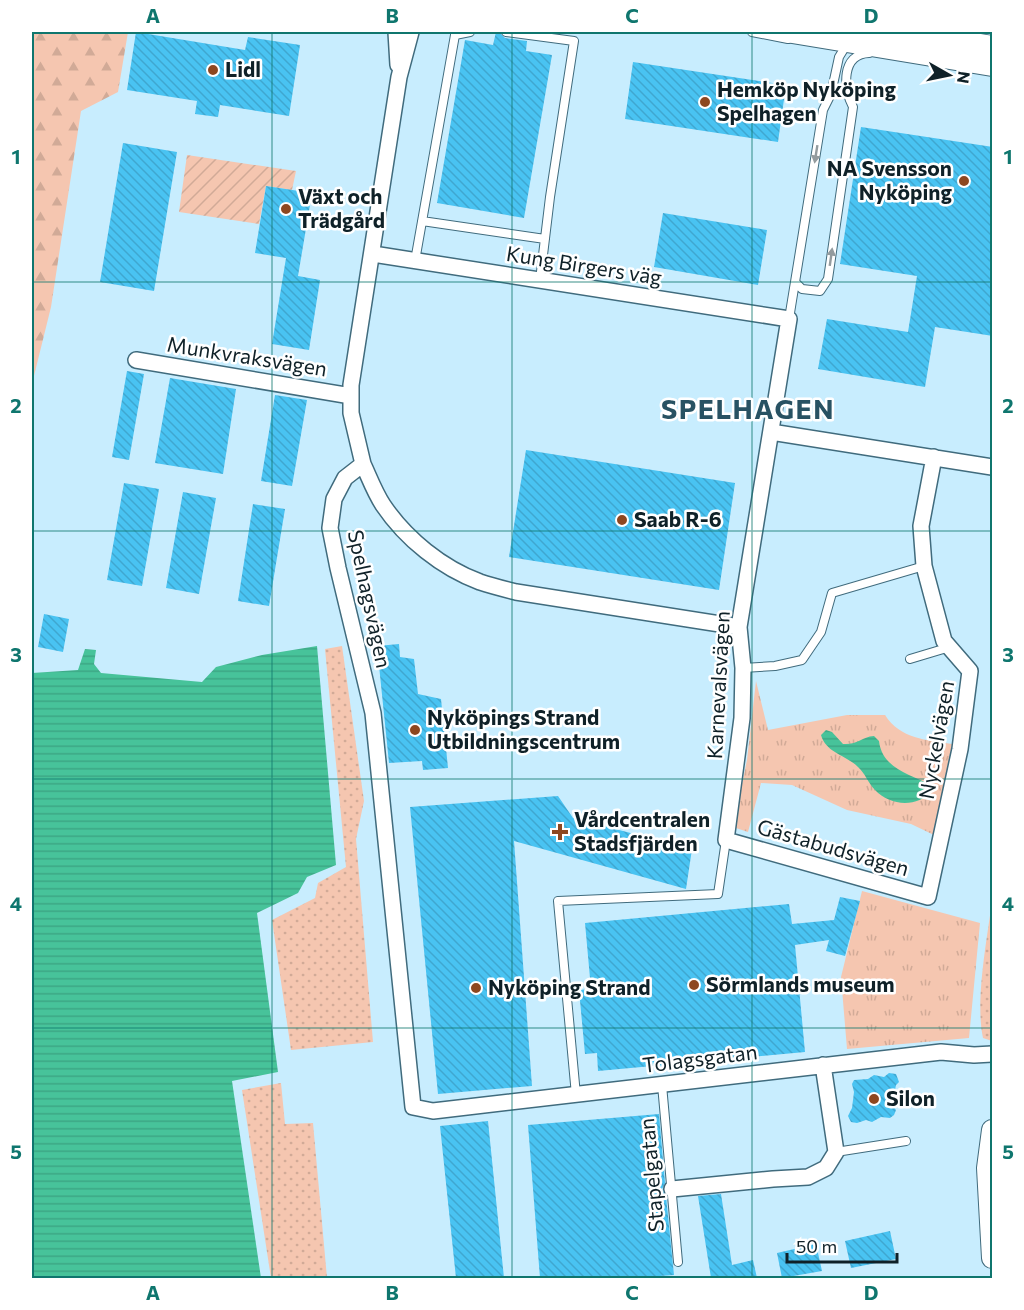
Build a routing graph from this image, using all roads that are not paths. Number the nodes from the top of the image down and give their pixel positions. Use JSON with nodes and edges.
{"nodes":[{"id":1,"x":396,"y":32,"type":"edge"},
{"id":2,"x":411,"y":32,"type":"edge"},
{"id":3,"x":470,"y":32,"type":"edge"},
{"id":4,"x":506,"y":32,"type":"edge"},
{"id":5,"x":752,"y":32,"type":"edge"},
{"id":6,"x":786,"y":32,"type":"edge"},
{"id":7,"x":903,"y":32,"type":"edge"},
{"id":8,"x":993,"y":48,"type":"edge"},
{"id":9,"x":844,"y":49,"type":"junction"},
{"id":10,"x":939,"y":57,"type":"junction"},
{"id":11,"x":993,"y":66,"type":"edge"},
{"id":12,"x":399,"y":77,"type":"junction"},
{"id":13,"x":422,"y":221,"type":"junction"},
{"id":14,"x":545,"y":239,"type":"junction"},
{"id":15,"x":373,"y":254,"type":"junction"},
{"id":16,"x":415,"y":261,"type":"junction"},
{"id":17,"x":540,"y":280,"type":"junction"},
{"id":18,"x":795,"y":282,"type":"junction"},
{"id":19,"x":789,"y":319,"type":"junction"},
{"id":20,"x":136,"y":360,"type":"dead end"},
{"id":21,"x":351,"y":396,"type":"junction"},
{"id":22,"x":771,"y":432,"type":"junction"},
{"id":23,"x":934,"y":457,"type":"junction"},
{"id":24,"x":363,"y":464,"type":"junction"},
{"id":25,"x":993,"y":467,"type":"edge"},
{"id":26,"x":924,"y":566,"type":"junction"},
{"id":27,"x":739,"y":627,"type":"junction"},
{"id":28,"x":950,"y":647,"type":"junction"},
{"id":29,"x":910,"y":659,"type":"dead end"},
{"id":30,"x":743,"y":668,"type":"junction"},
{"id":31,"x":726,"y":840,"type":"junction"},
{"id":32,"x":928,"y":897,"type":"joint"},
{"id":33,"x":993,"y":1054,"type":"edge"},
{"id":34,"x":823,"y":1065,"type":"junction"},
{"id":35,"x":662,"y":1085,"type":"junction"},
{"id":36,"x":576,"y":1095,"type":"junction"},
{"id":37,"x":413,"y":1107,"type":"joint"},
{"id":38,"x":993,"y":1130,"type":"edge"},
{"id":39,"x":906,"y":1141,"type":"dead end"},
{"id":40,"x":836,"y":1152,"type":"junction"},
{"id":41,"x":672,"y":1189,"type":"junction"},
{"id":42,"x":993,"y":1258,"type":"edge"},
{"id":43,"x":678,"y":1262,"type":"dead end"}],
"edges":[{"from":1,"to":12,"type":"street"},
{"from":2,"to":12,"type":"street"},
{"from":3,"to":13,"type":"lane"},
{"from":4,"to":14,"type":"lane"},
{"from":5,"to":9,"type":"lane"},
{"from":6,"to":9,"type":"main road"},
{"from":7,"to":8,"type":"main road"},
{"from":8,"to":9,"type":"lane"},
{"from":9,"to":10,"type":"main road"},
{"from":9,"to":18,"type":"lane","one_way":true},
{"from":10,"to":11,"type":"main road"},
{"from":18,"to":10,"type":"lane","one_way":true},
{"from":12,"to":15,"type":"street"},
{"from":13,"to":14,"type":"lane"},
{"from":13,"to":16,"type":"lane"},
{"from":14,"to":17,"type":"lane"},
{"from":15,"to":16,"type":"street","name":"Kung Birgers väg"},
{"from":15,"to":21,"type":"street"},
{"from":16,"to":17,"type":"street","name":"Kung Birgers väg"},
{"from":17,"to":19,"type":"street","name":"Kung Birgers väg"},
{"from":18,"to":19,"type":"lane"},
{"from":19,"to":22,"type":"street","name":"Karnevalsvägen"},
{"from":20,"to":21,"type":"street","name":"Munkvraksvägen"},
{"from":21,"to":24,"type":"street"},
{"from":22,"to":23,"type":"street"},
{"from":22,"to":27,"type":"street","name":"Karnevalsvägen"},
{"from":23,"to":25,"type":"street"},
{"from":23,"to":26,"type":"street","name":"Nyckelvägen"},
{"from":24,"to":27,"type":"street"},
{"from":24,"to":37,"type":"street","name":"Spelhagsvägen"},
{"from":26,"to":28,"type":"street","name":"Nyckelvägen"},
{"from":26,"to":30,"type":"lane"},
{"from":27,"to":30,"type":"street","name":"Karnevalsvägen"},
{"from":28,"to":29,"type":"lane"},
{"from":28,"to":32,"type":"street","name":"Nyckelvägen"},
{"from":30,"to":31,"type":"street","name":"Karnevalsvägen"},
{"from":31,"to":32,"type":"street","name":"Gästabudsvägen"},
{"from":31,"to":36,"type":"lane"},
{"from":33,"to":34,"type":"street","name":"Tolagsgatan"},
{"from":34,"to":35,"type":"street","name":"Tolagsgatan"},
{"from":34,"to":40,"type":"street"},
{"from":35,"to":36,"type":"street","name":"Tolagsgatan"},
{"from":35,"to":41,"type":"lane","name":"Stapelgatan"},
{"from":36,"to":37,"type":"street","name":"Tolagsgatan"},
{"from":38,"to":42,"type":"main road"},
{"from":39,"to":40,"type":"lane"},
{"from":40,"to":41,"type":"street"},
{"from":41,"to":43,"type":"lane","name":"Stapelgatan"}]}
